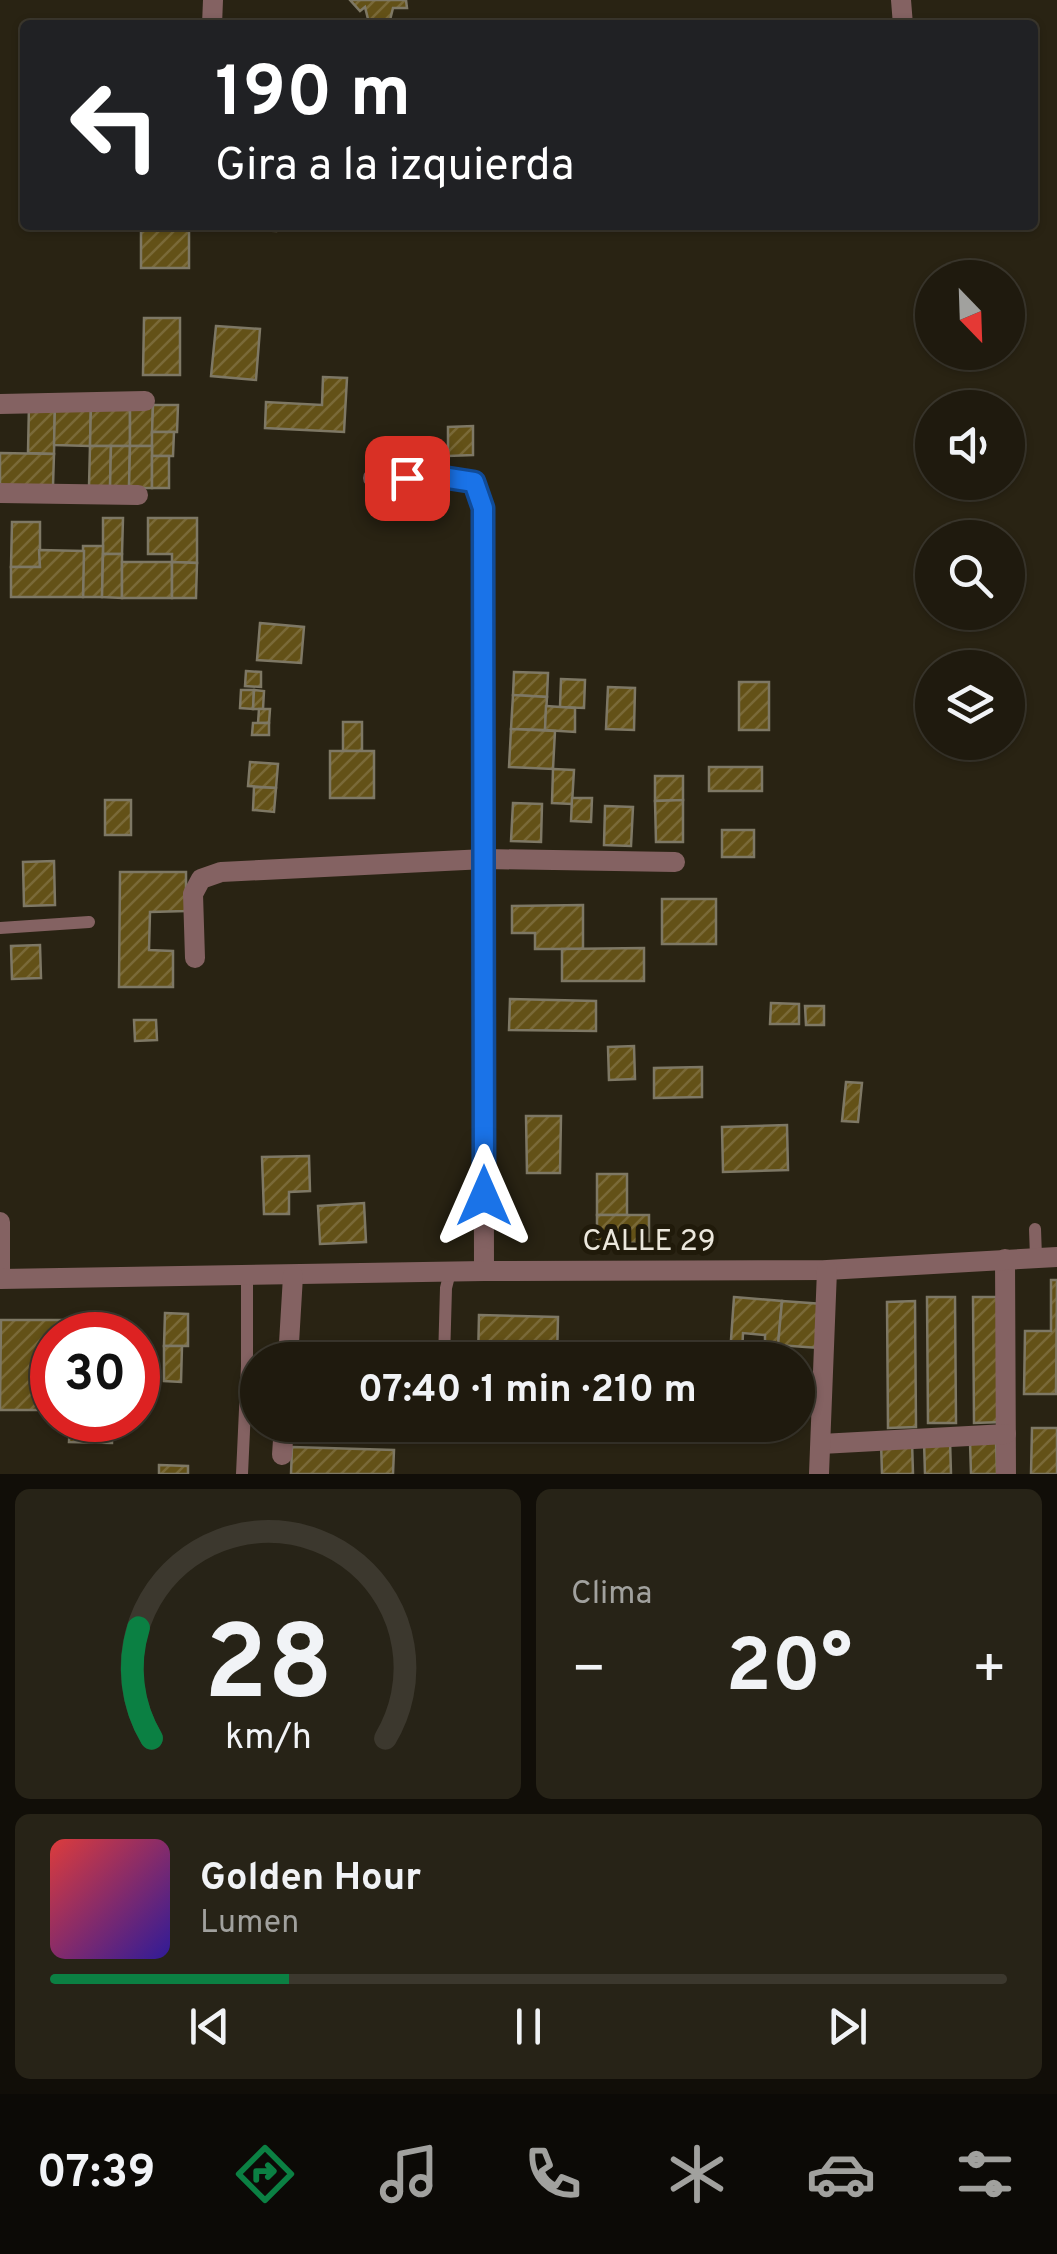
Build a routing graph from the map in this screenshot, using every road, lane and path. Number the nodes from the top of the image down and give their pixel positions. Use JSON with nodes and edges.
{"nodes":[{"id":1,"x":145,"y":402,"type":"dead end"},
{"id":2,"x":0,"y":404,"type":"edge"},
{"id":3,"x":372,"y":478,"type":"dead end"},
{"id":4,"x":0,"y":494,"type":"edge"},
{"id":5,"x":138,"y":496,"type":"dead end"},
{"id":6,"x":484,"y":859,"type":"junction"},
{"id":7,"x":676,"y":862,"type":"dead end"},
{"id":8,"x":88,"y":922,"type":"dead end"},
{"id":9,"x":0,"y":928,"type":"edge"},
{"id":10,"x":195,"y":958,"type":"dead end"},
{"id":11,"x":0,"y":1222,"type":"edge"},
{"id":12,"x":1035,"y":1229,"type":"dead end"},
{"id":13,"x":1047,"y":1257,"type":"edge"},
{"id":14,"x":1006,"y":1260,"type":"junction"},
{"id":15,"x":828,"y":1270,"type":"junction"},
{"id":16,"x":484,"y":1271,"type":"junction"},
{"id":17,"x":450,"y":1272,"type":"junction"},
{"id":18,"x":247,"y":1276,"type":"junction"},
{"id":19,"x":294,"y":1276,"type":"junction"},
{"id":20,"x":0,"y":1279,"type":"edge"},
{"id":21,"x":289,"y":1342,"type":"edge"},
{"id":22,"x":444,"y":1342,"type":"edge"},
{"id":23,"x":1006,"y":1434,"type":"junction"},
{"id":24,"x":283,"y":1442,"type":"edge"},
{"id":25,"x":821,"y":1444,"type":"junction"},
{"id":26,"x":282,"y":1455,"type":"dead end"},
{"id":27,"x":242,"y":1474,"type":"edge"},
{"id":28,"x":819,"y":1474,"type":"edge"},
{"id":29,"x":1006,"y":1474,"type":"edge"}],
"edges":[{"from":1,"to":2,"type":"street"},
{"from":3,"to":6,"type":"street"},
{"from":4,"to":5,"type":"street"},
{"from":6,"to":7,"type":"street"},
{"from":6,"to":10,"type":"street"},
{"from":6,"to":16,"type":"street"},
{"from":8,"to":9,"type":"lane"},
{"from":11,"to":20,"type":"street"},
{"from":12,"to":13,"type":"lane"},
{"from":13,"to":14,"type":"street","name":"CALLE 29"},
{"from":14,"to":15,"type":"street","name":"CALLE 29"},
{"from":14,"to":23,"type":"street"},
{"from":15,"to":16,"type":"street","name":"CALLE 29"},
{"from":15,"to":25,"type":"street"},
{"from":16,"to":17,"type":"street","name":"CALLE 29"},
{"from":17,"to":19,"type":"street","name":"CALLE 29"},
{"from":17,"to":22,"type":"lane"},
{"from":18,"to":19,"type":"street","name":"CALLE 29"},
{"from":18,"to":20,"type":"street","name":"CALLE 29"},
{"from":18,"to":27,"type":"lane"},
{"from":19,"to":21,"type":"street"},
{"from":23,"to":25,"type":"street"},
{"from":23,"to":29,"type":"street"},
{"from":24,"to":26,"type":"street"},
{"from":25,"to":28,"type":"street"}]}
